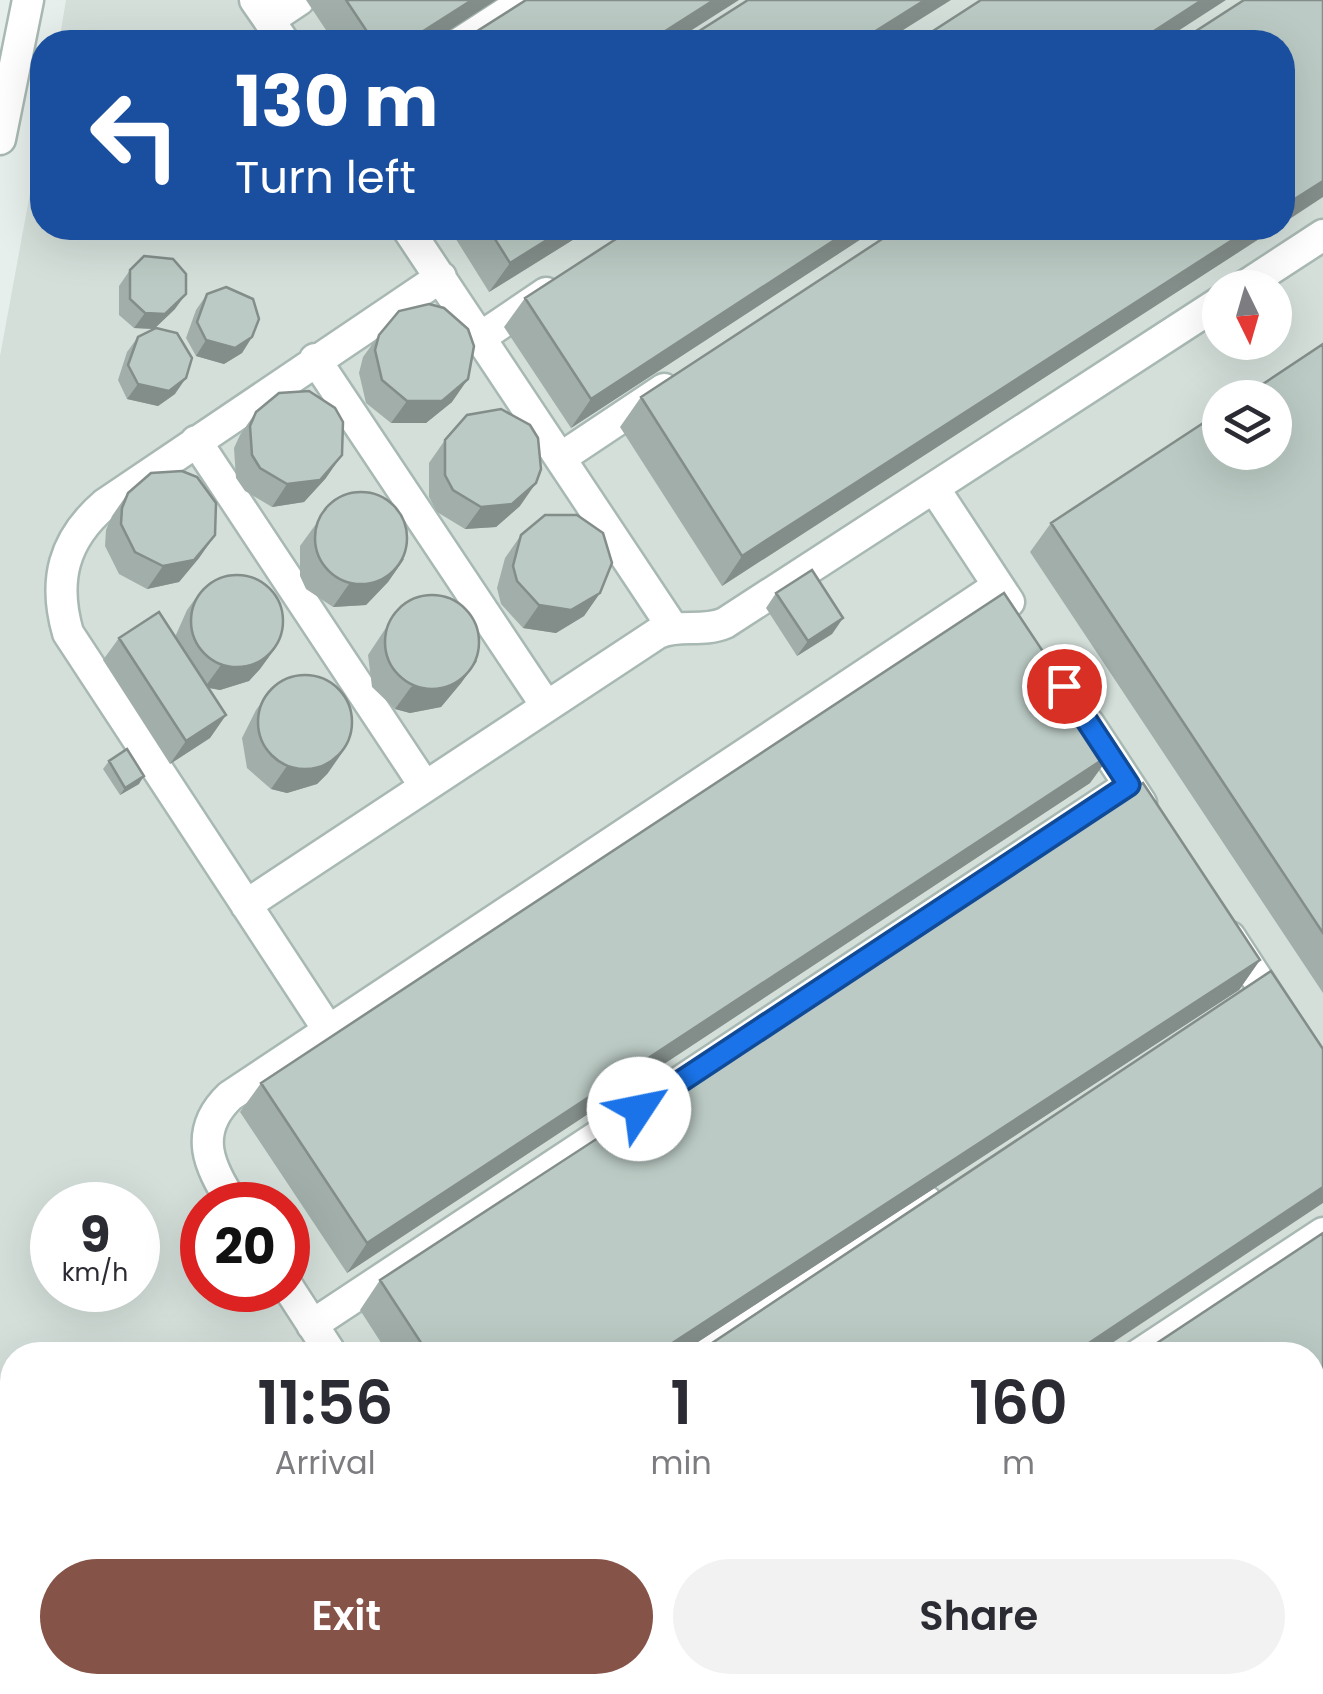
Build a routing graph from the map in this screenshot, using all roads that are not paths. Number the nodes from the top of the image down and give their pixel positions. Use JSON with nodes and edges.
{"nodes":[{"id":1,"x":299,"y":0,"type":"edge"},
{"id":2,"x":526,"y":0,"type":"edge"},
{"id":3,"x":19,"y":8,"type":"edge"},
{"id":4,"x":269,"y":21,"type":"edge"},
{"id":5,"x":480,"y":30,"type":"edge"},
{"id":6,"x":0,"y":139,"type":"edge"},
{"id":7,"x":1323,"y":235,"type":"edge"},
{"id":8,"x":417,"y":240,"type":"edge"},
{"id":9,"x":1270,"y":270,"type":"edge"},
{"id":10,"x":579,"y":271,"type":"edge"},
{"id":11,"x":440,"y":277,"type":"junction"},
{"id":12,"x":1202,"y":314,"type":"edge"},
{"id":13,"x":481,"y":337,"type":"junction"},
{"id":14,"x":315,"y":358,"type":"junction"},
{"id":15,"x":694,"y":370,"type":"edge"},
{"id":16,"x":196,"y":441,"type":"junction"},
{"id":17,"x":562,"y":457,"type":"junction"},
{"id":18,"x":934,"y":488,"type":"junction"},
{"id":19,"x":998,"y":586,"type":"junction"},
{"id":20,"x":673,"y":628,"type":"junction"},
{"id":21,"x":1031,"y":636,"type":"edge"},
{"id":22,"x":1074,"y":702,"type":"edge"},
{"id":23,"x":545,"y":704,"type":"junction"},
{"id":24,"x":1129,"y":785,"type":"junction"},
{"id":25,"x":424,"y":786,"type":"junction"},
{"id":26,"x":1162,"y":835,"type":"edge"},
{"id":27,"x":246,"y":905,"type":"junction"},
{"id":28,"x":1216,"y":917,"type":"edge"},
{"id":29,"x":1260,"y":983,"type":"junction"},
{"id":30,"x":1227,"y":1004,"type":"edge"},
{"id":31,"x":329,"y":1030,"type":"junction"},
{"id":32,"x":1323,"y":1080,"type":"edge"},
{"id":33,"x":220,"y":1182,"type":"edge"},
{"id":34,"x":951,"y":1185,"type":"edge"},
{"id":35,"x":1323,"y":1233,"type":"edge"},
{"id":36,"x":304,"y":1312,"type":"edge"},
{"id":37,"x":312,"y":1324,"type":"junction"},
{"id":38,"x":324,"y":1342,"type":"edge"},
{"id":39,"x":710,"y":1342,"type":"edge"},
{"id":40,"x":1158,"y":1342,"type":"edge"}],
"edges":[{"from":1,"to":4,"type":"street"},
{"from":2,"to":5,"type":"street"},
{"from":3,"to":6,"type":"street"},
{"from":7,"to":9,"type":"street"},
{"from":8,"to":11,"type":"street"},
{"from":10,"to":13,"type":"street"},
{"from":11,"to":13,"type":"street"},
{"from":11,"to":14,"type":"street"},
{"from":12,"to":18,"type":"street"},
{"from":13,"to":17,"type":"street"},
{"from":14,"to":16,"type":"street"},
{"from":14,"to":23,"type":"street"},
{"from":15,"to":17,"type":"street"},
{"from":16,"to":25,"type":"street"},
{"from":16,"to":27,"type":"street"},
{"from":17,"to":20,"type":"street"},
{"from":18,"to":19,"type":"street"},
{"from":18,"to":20,"type":"street"},
{"from":19,"to":21,"type":"street"},
{"from":19,"to":31,"type":"street"},
{"from":20,"to":23,"type":"street"},
{"from":22,"to":24,"type":"street"},
{"from":23,"to":25,"type":"street"},
{"from":24,"to":26,"type":"street"},
{"from":24,"to":37,"type":"street"},
{"from":25,"to":27,"type":"street"},
{"from":27,"to":31,"type":"street"},
{"from":28,"to":29,"type":"street"},
{"from":29,"to":30,"type":"street"},
{"from":29,"to":32,"type":"street"},
{"from":31,"to":33,"type":"street"},
{"from":34,"to":39,"type":"street"},
{"from":35,"to":40,"type":"street"},
{"from":36,"to":37,"type":"street"},
{"from":37,"to":38,"type":"street"}]}
